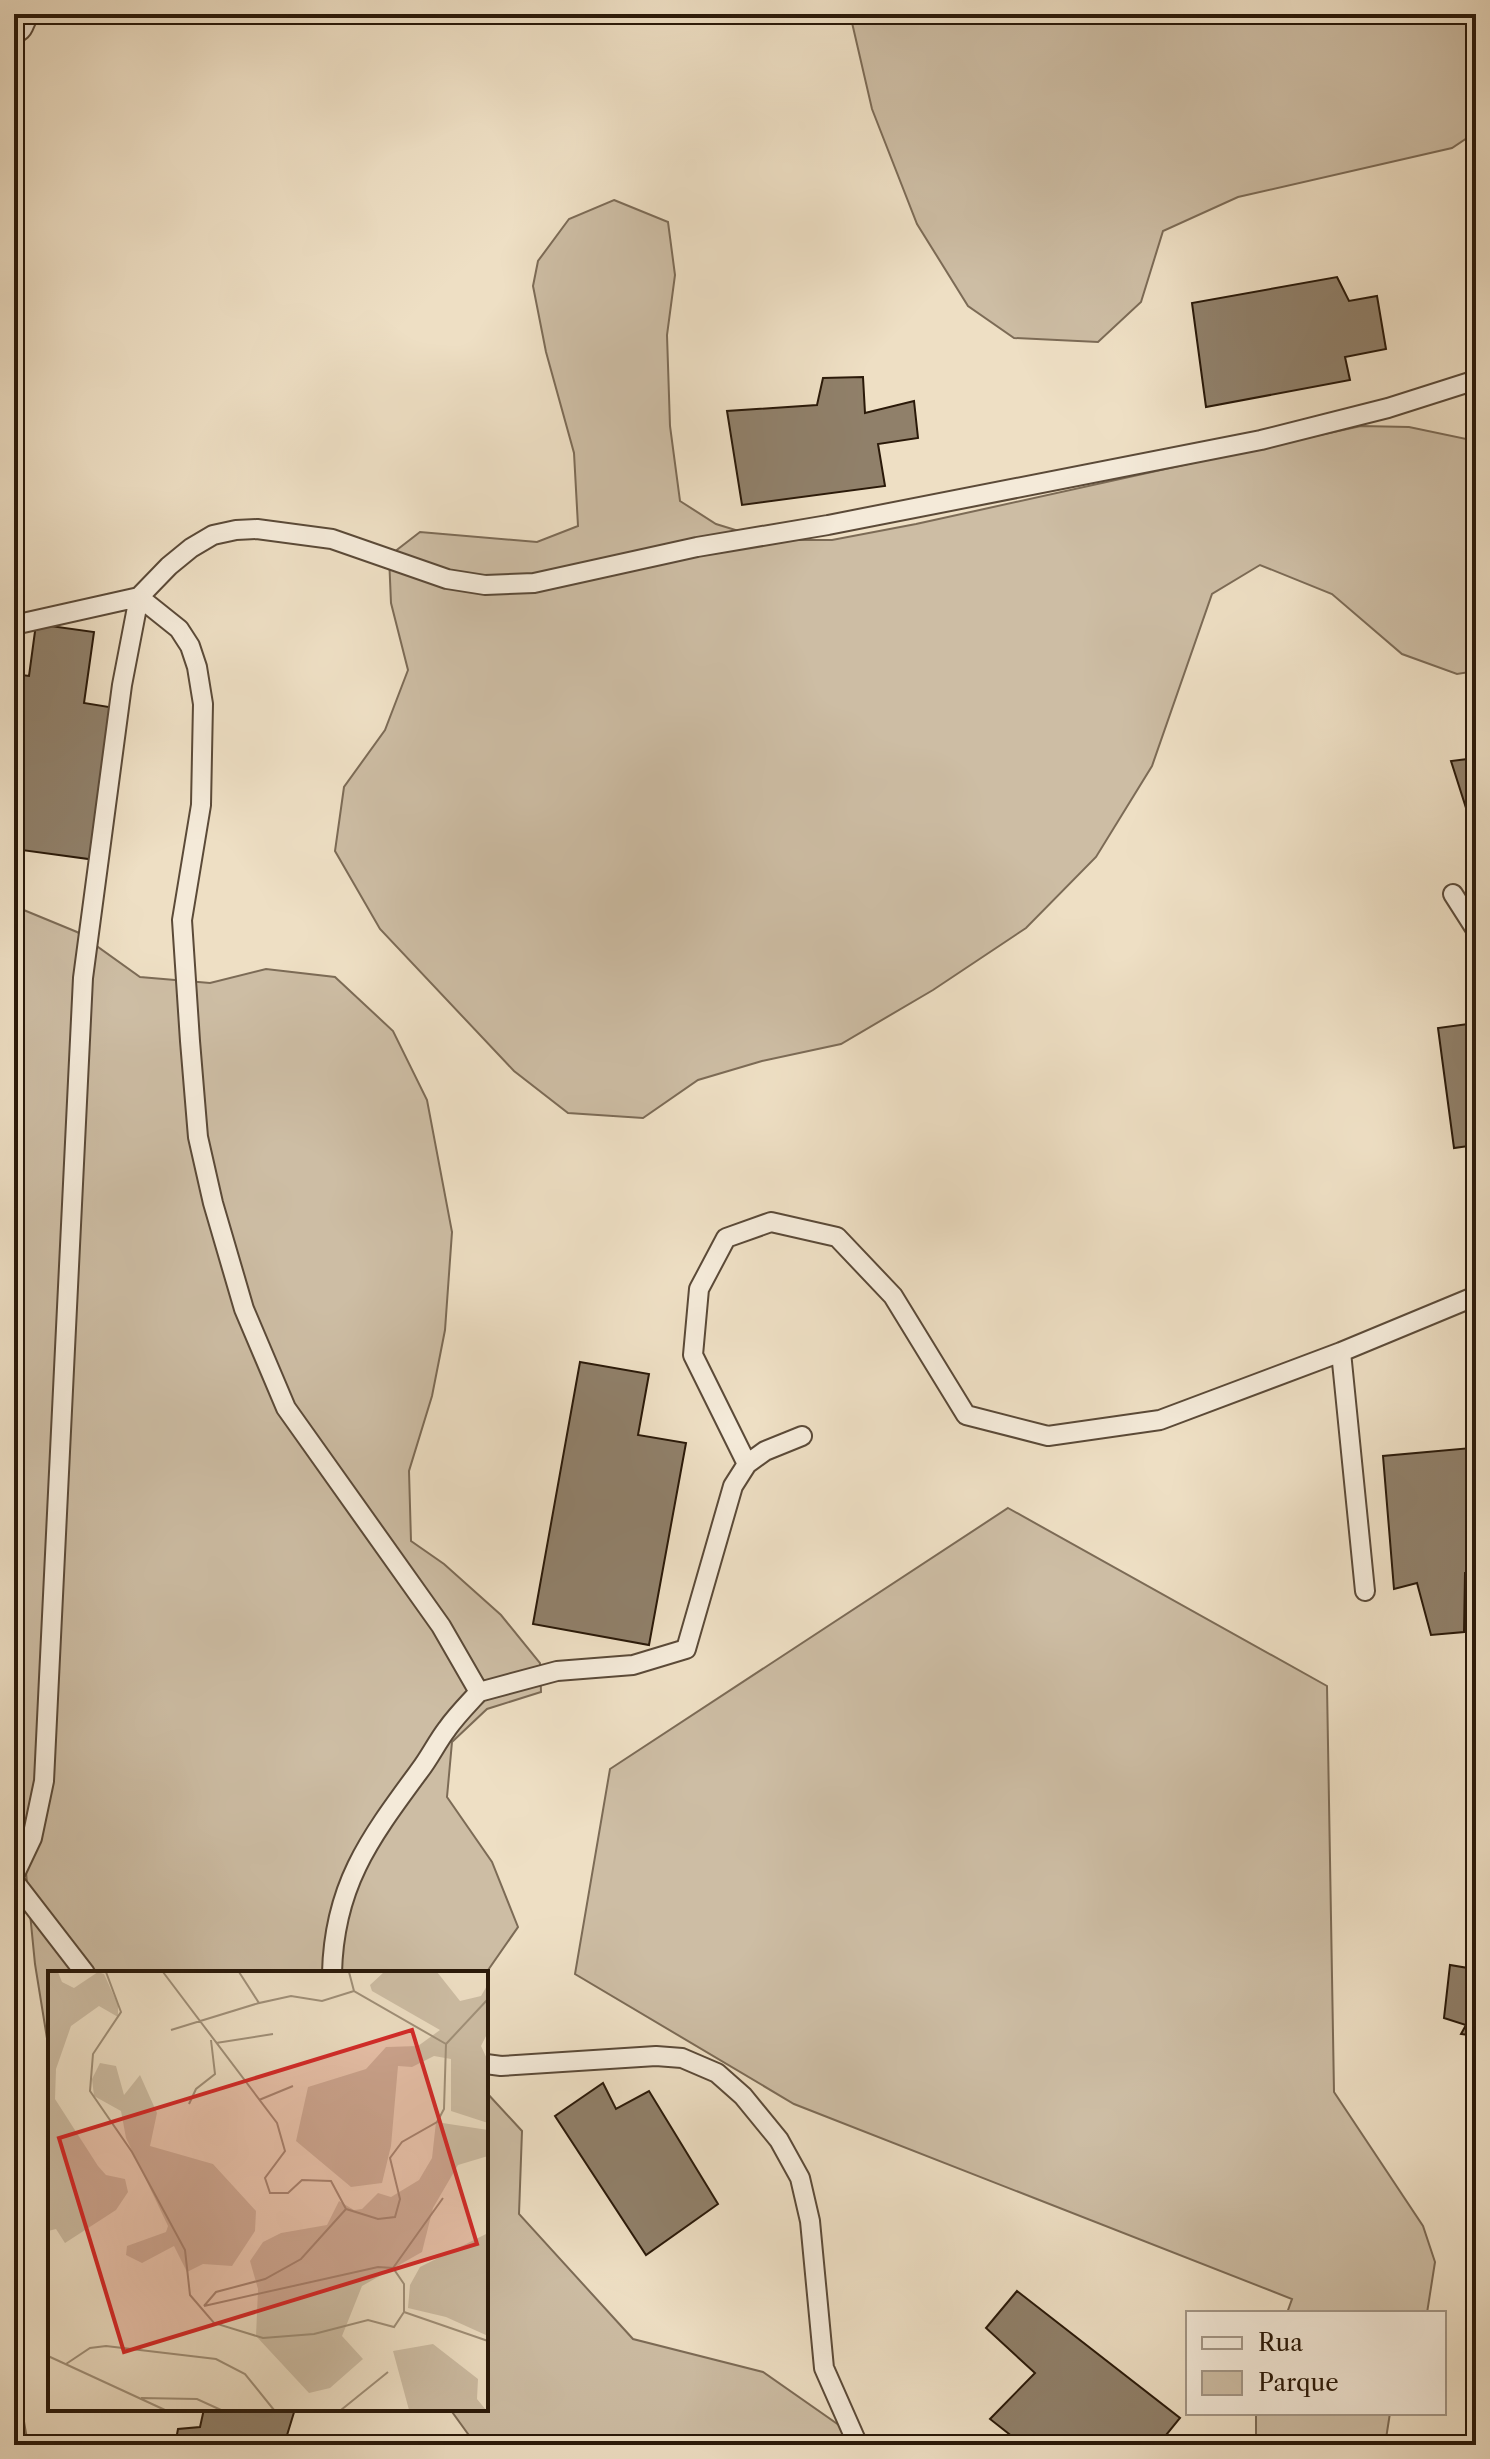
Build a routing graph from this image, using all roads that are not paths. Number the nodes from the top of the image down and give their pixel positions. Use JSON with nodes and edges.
{"nodes":[{"id":1,"x":18,"y":14,"type":"edge"},
{"id":2,"x":14,"y":23,"type":"edge"},
{"id":3,"x":1476,"y":380,"type":"edge"},
{"id":4,"x":139,"y":597,"type":"junction"},
{"id":5,"x":14,"y":625,"type":"edge"},
{"id":6,"x":1453,"y":894,"type":"dead end"},
{"id":7,"x":1476,"y":930,"type":"edge"},
{"id":8,"x":1476,"y":1296,"type":"edge"},
{"id":9,"x":1341,"y":1352,"type":"junction"},
{"id":10,"x":802,"y":1436,"type":"dead end"},
{"id":11,"x":747,"y":1464,"type":"junction"},
{"id":12,"x":1365,"y":1591,"type":"dead end"},
{"id":13,"x":479,"y":1692,"type":"junction"},
{"id":14,"x":14,"y":1879,"type":"edge"},
{"id":15,"x":83,"y":1971,"type":"edge"},
{"id":16,"x":332,"y":1971,"type":"edge"},
{"id":17,"x":488,"y":2064,"type":"edge"},
{"id":18,"x":858,"y":2445,"type":"edge"}],
"edges":[{"from":1,"to":2,"type":"street"},
{"from":3,"to":4,"type":"lane"},
{"from":4,"to":5,"type":"lane"},
{"from":4,"to":13,"type":"lane"},
{"from":4,"to":14,"type":"lane"},
{"from":6,"to":7,"type":"lane"},
{"from":8,"to":9,"type":"lane"},
{"from":9,"to":11,"type":"lane"},
{"from":9,"to":12,"type":"lane"},
{"from":10,"to":11,"type":"lane"},
{"from":11,"to":13,"type":"lane"},
{"from":13,"to":16,"type":"lane"},
{"from":14,"to":15,"type":"lane"},
{"from":17,"to":18,"type":"lane"}]}
